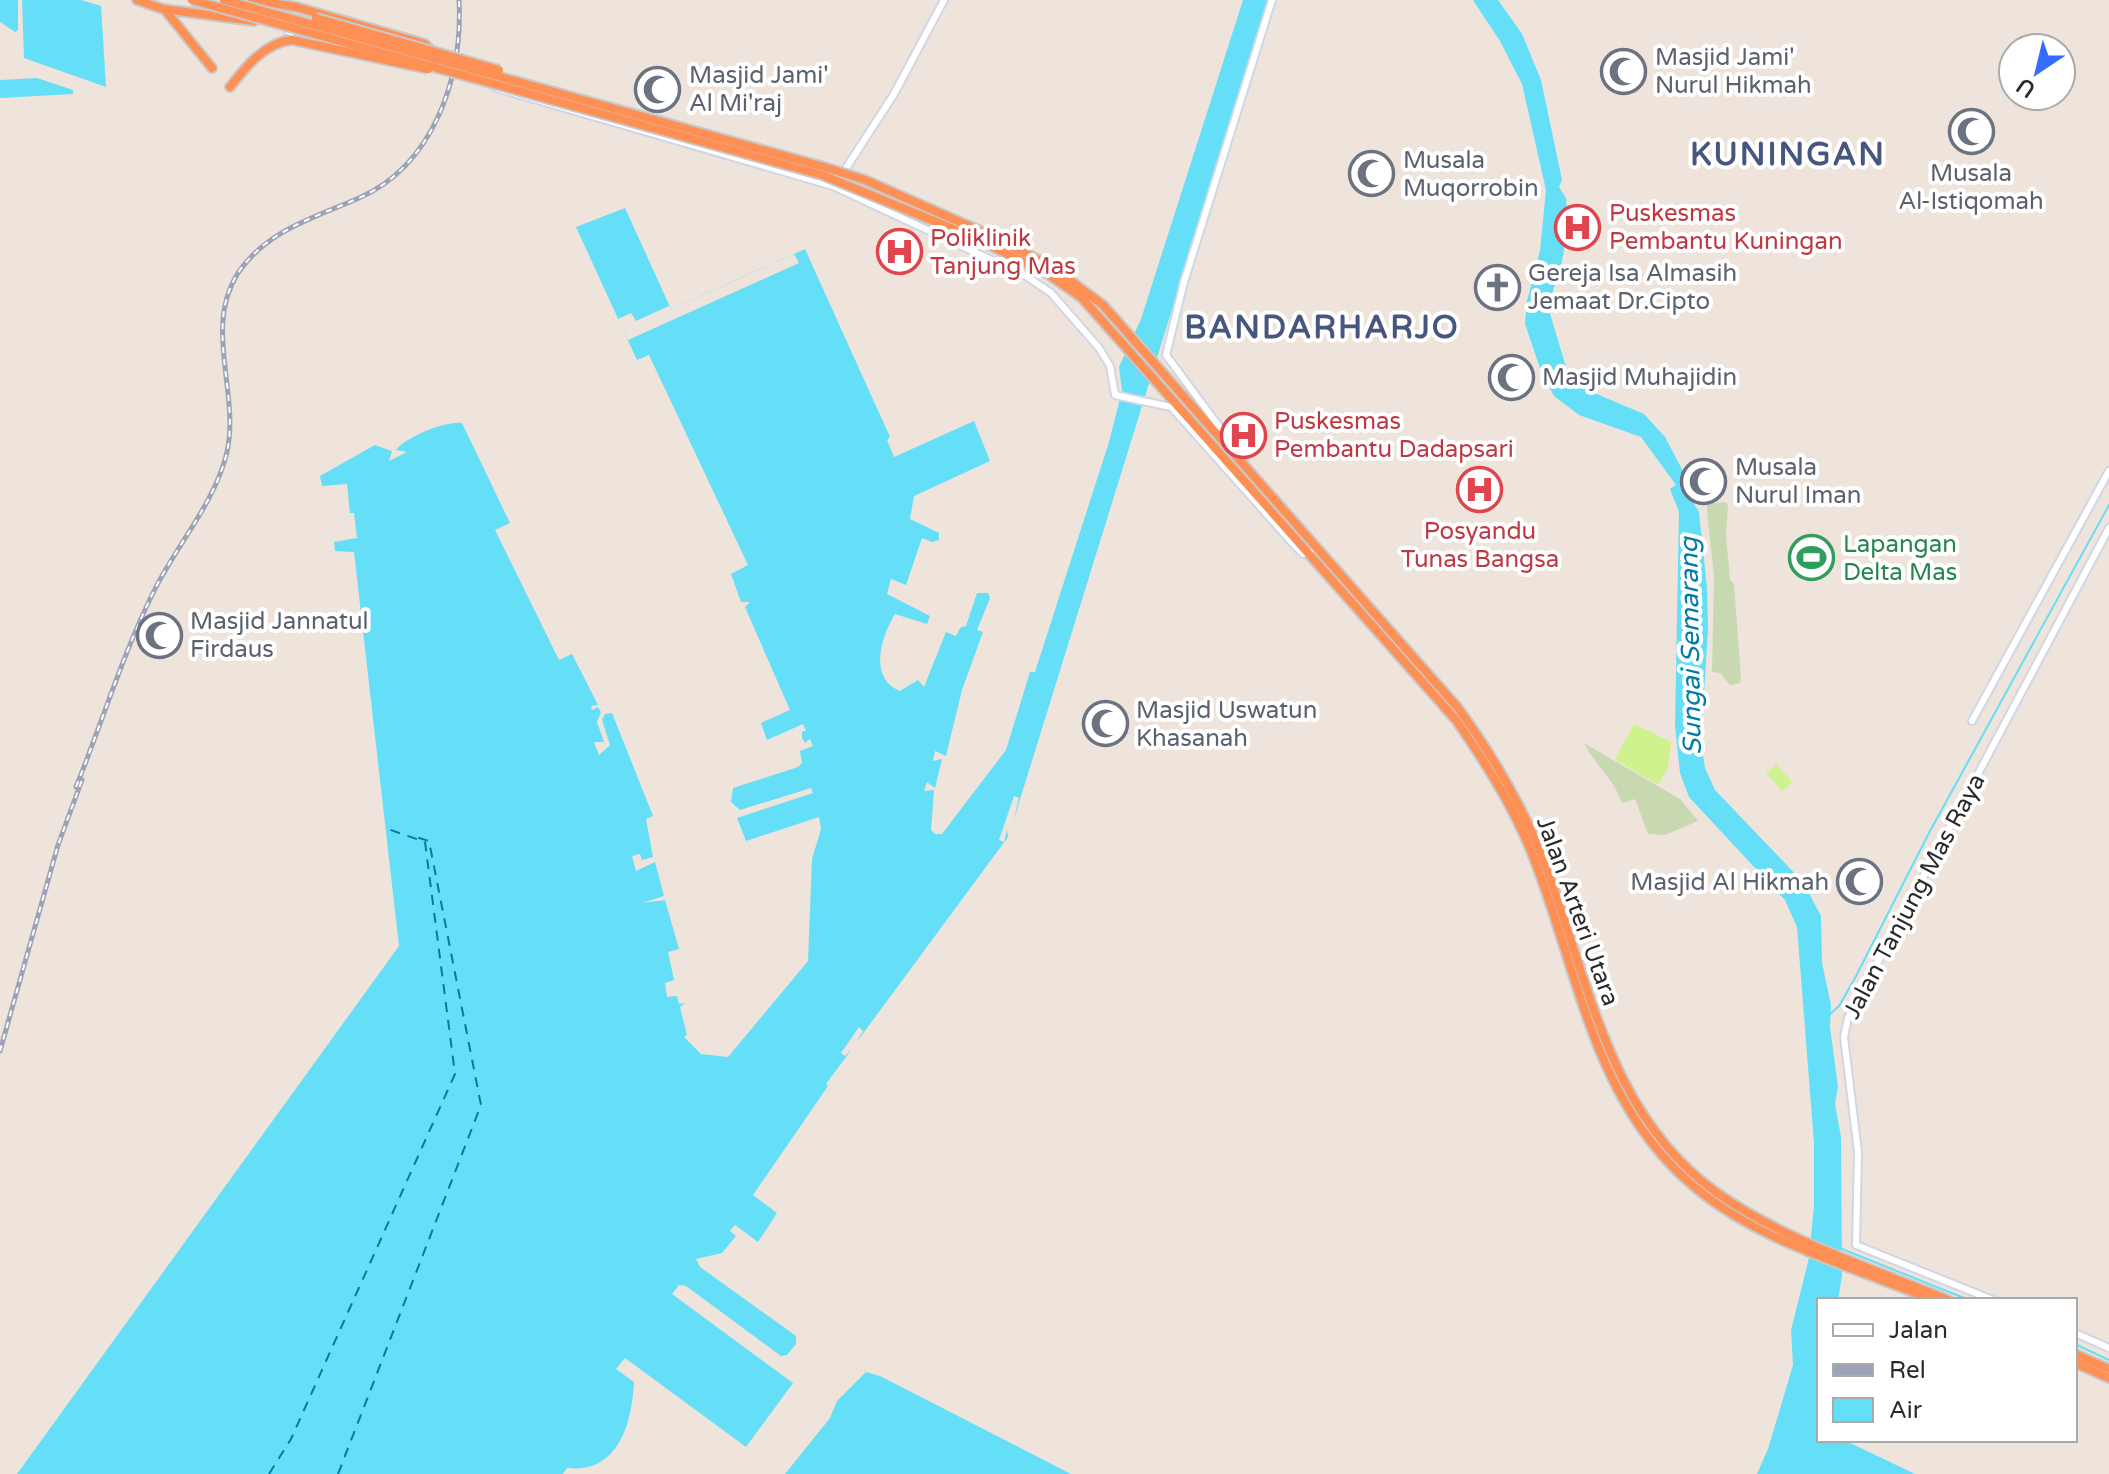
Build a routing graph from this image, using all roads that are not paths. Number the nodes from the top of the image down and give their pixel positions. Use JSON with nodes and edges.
{"nodes":[{"id":1,"x":137,"y":0,"type":"edge"},
{"id":2,"x":192,"y":0,"type":"edge"},
{"id":3,"x":224,"y":0,"type":"edge"},
{"id":4,"x":252,"y":0,"type":"edge"},
{"id":5,"x":944,"y":0,"type":"edge"},
{"id":6,"x":1272,"y":0,"type":"edge"},
{"id":7,"x":298,"y":6,"type":"edge"},
{"id":8,"x":163,"y":9,"type":"junction"},
{"id":9,"x":254,"y":21,"type":"joint"},
{"id":10,"x":212,"y":68,"type":"dead end"},
{"id":11,"x":436,"y":71,"type":"junction"},
{"id":12,"x":452,"y":72,"type":"junction"},
{"id":13,"x":230,"y":87,"type":"dead end"},
{"id":14,"x":587,"y":100,"type":"junction"},
{"id":15,"x":833,"y":186,"type":"junction"},
{"id":16,"x":976,"y":234,"type":"junction"},
{"id":17,"x":1181,"y":407,"type":"junction"},
{"id":18,"x":1202,"y":414,"type":"junction"},
{"id":19,"x":2109,"y":471,"type":"edge"},
{"id":20,"x":2109,"y":528,"type":"edge"},
{"id":21,"x":1312,"y":551,"type":"junction"},
{"id":22,"x":1972,"y":721,"type":"dead end"},
{"id":23,"x":1853,"y":1264,"type":"junction"},
{"id":24,"x":1928,"y":1298,"type":"edge"},
{"id":25,"x":1943,"y":1298,"type":"edge"},
{"id":26,"x":1988,"y":1298,"type":"edge"},
{"id":27,"x":2077,"y":1334,"type":"edge"},
{"id":28,"x":2109,"y":1348,"type":"edge"},
{"id":29,"x":2077,"y":1355,"type":"edge"},
{"id":30,"x":2077,"y":1364,"type":"edge"},
{"id":31,"x":2109,"y":1369,"type":"edge"},
{"id":32,"x":2109,"y":1378,"type":"edge"}],
"edges":[{"from":1,"to":8,"type":"highway"},
{"from":2,"to":12,"type":"highway","bridge":true},
{"from":3,"to":14,"type":"highway","bridge":true},
{"from":4,"to":7,"type":"highway"},
{"from":5,"to":15,"type":"street"},
{"from":6,"to":18,"type":"street"},
{"from":7,"to":11,"type":"highway"},
{"from":7,"to":14,"type":"highway","bridge":true},
{"from":8,"to":9,"type":"highway"},
{"from":8,"to":10,"type":"highway"},
{"from":9,"to":11,"type":"street"},
{"from":11,"to":15,"type":"street"},
{"from":12,"to":13,"type":"highway","bridge":true},
{"from":12,"to":16,"type":"highway","bridge":true},
{"from":14,"to":16,"type":"highway","bridge":true},
{"from":15,"to":17,"type":"street"},
{"from":16,"to":17,"type":"highway","name":"Jalan Arteri Utara"},
{"from":17,"to":18,"type":"highway","name":"Jalan Arteri Utara"},
{"from":17,"to":21,"type":"highway","name":"Jalan Arteri Utara"},
{"from":17,"to":21,"type":"street"},
{"from":18,"to":21,"type":"highway","name":"Jalan Arteri Utara"},
{"from":19,"to":22,"type":"street"},
{"from":20,"to":26,"type":"street","name":"Jalan Tanjung Mas Raya"},
{"from":21,"to":23,"type":"highway","name":"Jalan Arteri Utara"},
{"from":23,"to":24,"type":"highway","name":"Jalan Arteri Utara"},
{"from":23,"to":25,"type":"highway","name":"Jalan Arteri Utara"},
{"from":27,"to":28,"type":"street"},
{"from":29,"to":31,"type":"highway"},
{"from":30,"to":32,"type":"highway"}]}
